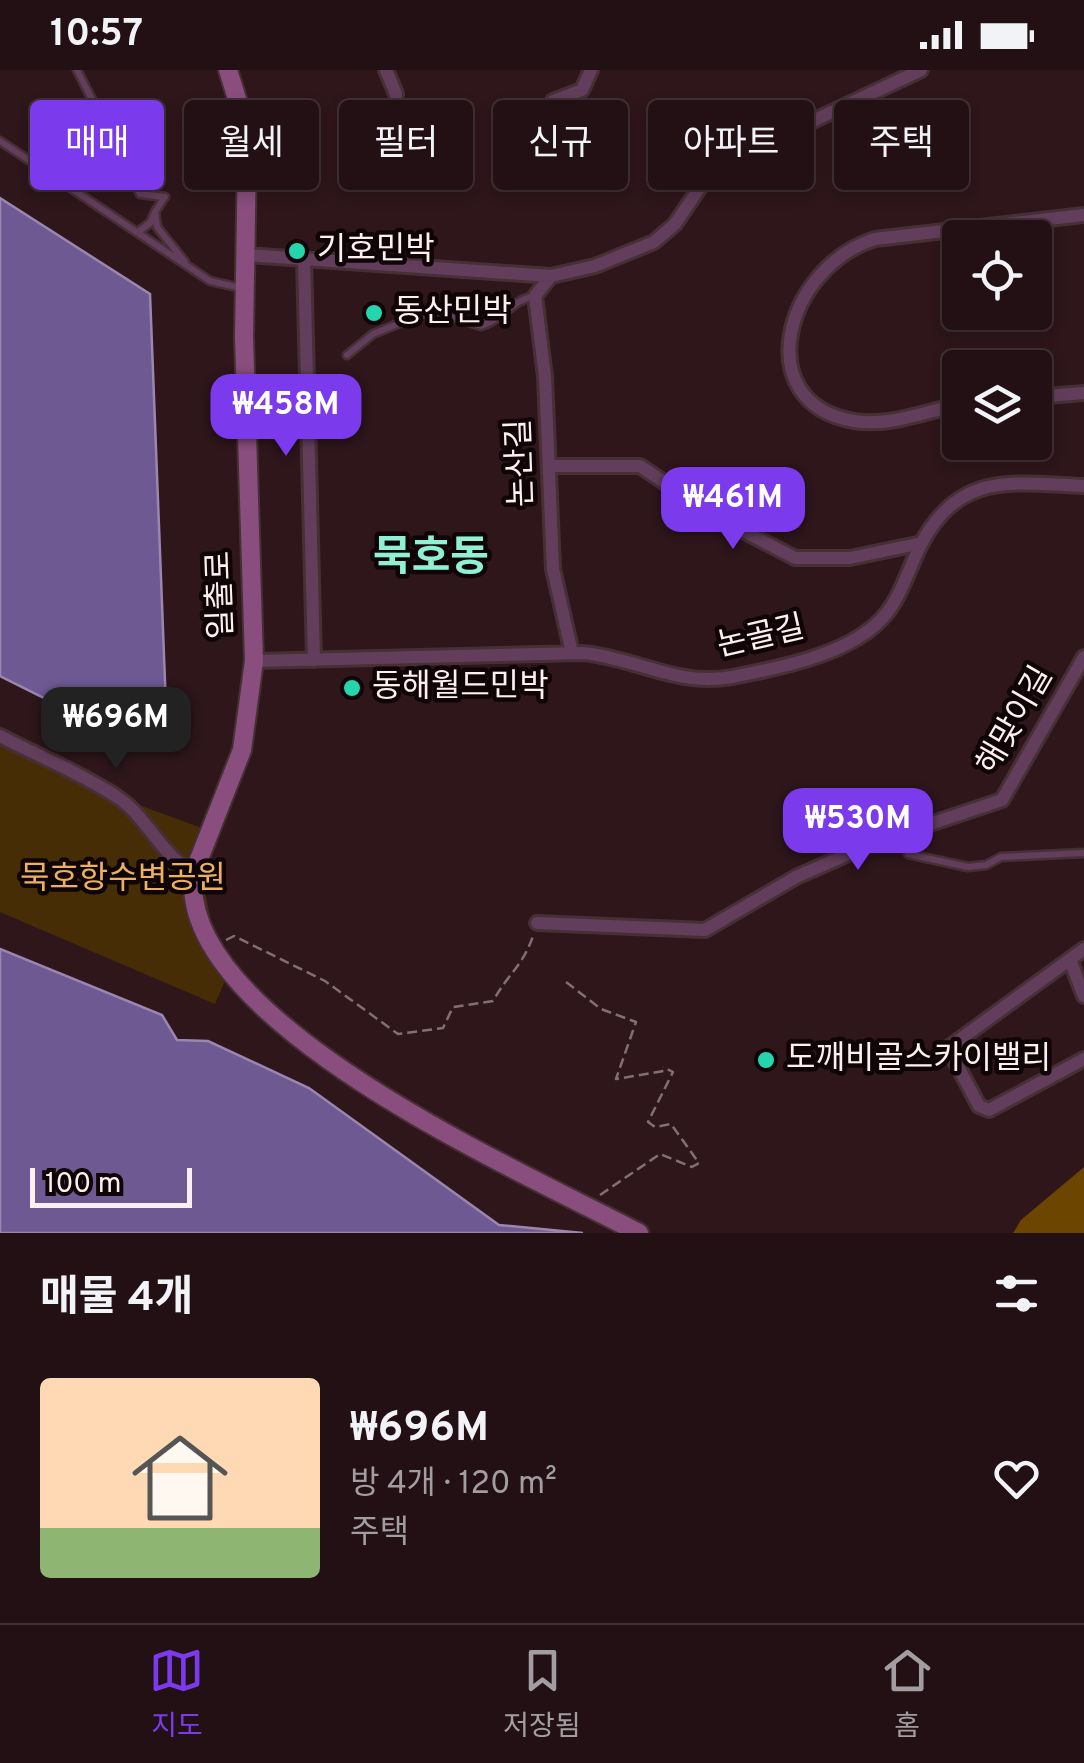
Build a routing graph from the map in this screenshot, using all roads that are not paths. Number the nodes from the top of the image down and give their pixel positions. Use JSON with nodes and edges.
{"nodes":[{"id":1,"x":78,"y":70,"type":"edge"},
{"id":2,"x":228,"y":70,"type":"edge"},
{"id":3,"x":386,"y":70,"type":"edge"},
{"id":4,"x":591,"y":70,"type":"edge"},
{"id":5,"x":921,"y":70,"type":"edge"},
{"id":6,"x":396,"y":94,"type":"dead end"},
{"id":7,"x":557,"y":100,"type":"edge"},
{"id":8,"x":0,"y":142,"type":"edge"},
{"id":9,"x":155,"y":212,"type":"junction"},
{"id":10,"x":1084,"y":215,"type":"edge"},
{"id":11,"x":137,"y":232,"type":"junction"},
{"id":12,"x":246,"y":254,"type":"junction"},
{"id":13,"x":304,"y":258,"type":"junction"},
{"id":14,"x":189,"y":267,"type":"junction"},
{"id":15,"x":551,"y":276,"type":"junction"},
{"id":16,"x":245,"y":289,"type":"junction"},
{"id":17,"x":535,"y":296,"type":"junction"},
{"id":18,"x":347,"y":354,"type":"dead end"},
{"id":19,"x":1084,"y":394,"type":"edge"},
{"id":20,"x":1052,"y":396,"type":"edge"},
{"id":21,"x":942,"y":409,"type":"edge"},
{"id":22,"x":550,"y":466,"type":"junction"},
{"id":23,"x":1084,"y":486,"type":"edge"},
{"id":24,"x":922,"y":543,"type":"junction"},
{"id":25,"x":572,"y":653,"type":"junction"},
{"id":26,"x":1084,"y":657,"type":"edge"},
{"id":27,"x":314,"y":660,"type":"junction"},
{"id":28,"x":254,"y":661,"type":"junction"},
{"id":29,"x":0,"y":736,"type":"edge"},
{"id":30,"x":900,"y":834,"type":"junction"},
{"id":31,"x":1084,"y":854,"type":"edge"},
{"id":32,"x":194,"y":872,"type":"junction"},
{"id":33,"x":538,"y":923,"type":"road end"},
{"id":34,"x":1084,"y":948,"type":"edge"},
{"id":35,"x":1070,"y":960,"type":"junction"},
{"id":36,"x":1084,"y":996,"type":"edge"},
{"id":37,"x":1084,"y":1060,"type":"edge"},
{"id":38,"x":639,"y":1233,"type":"edge"}],
"edges":[{"from":1,"to":9,"type":"lane"},
{"from":2,"to":12,"type":"street","name":"일출로"},
{"from":3,"to":6,"type":"street"},
{"from":4,"to":7,"type":"street"},
{"from":5,"to":15,"type":"street"},
{"from":8,"to":11,"type":"lane"},
{"from":9,"to":11,"type":"lane"},
{"from":9,"to":14,"type":"lane"},
{"from":10,"to":21,"type":"street"},
{"from":11,"to":14,"type":"lane"},
{"from":12,"to":13,"type":"street"},
{"from":12,"to":16,"type":"street","name":"일출로"},
{"from":13,"to":15,"type":"street"},
{"from":13,"to":27,"type":"street"},
{"from":14,"to":16,"type":"lane"},
{"from":15,"to":17,"type":"street"},
{"from":16,"to":28,"type":"street","name":"일출로"},
{"from":17,"to":18,"type":"lane"},
{"from":17,"to":22,"type":"street","name":"논산길"},
{"from":19,"to":20,"type":"street"},
{"from":22,"to":24,"type":"street"},
{"from":22,"to":25,"type":"street","name":"논산길"},
{"from":23,"to":24,"type":"street","name":"논골길"},
{"from":24,"to":25,"type":"street","name":"논골길"},
{"from":25,"to":27,"type":"street","name":"논골길"},
{"from":26,"to":30,"type":"street","name":"해맞이길"},
{"from":27,"to":28,"type":"street","name":"논골길"},
{"from":28,"to":32,"type":"street","name":"일출로"},
{"from":29,"to":32,"type":"street"},
{"from":30,"to":31,"type":"lane"},
{"from":30,"to":33,"type":"street","name":"해맞이길"},
{"from":32,"to":38,"type":"street","name":"일출로"},
{"from":34,"to":35,"type":"street"},
{"from":35,"to":36,"type":"street"},
{"from":35,"to":37,"type":"street"}]}
